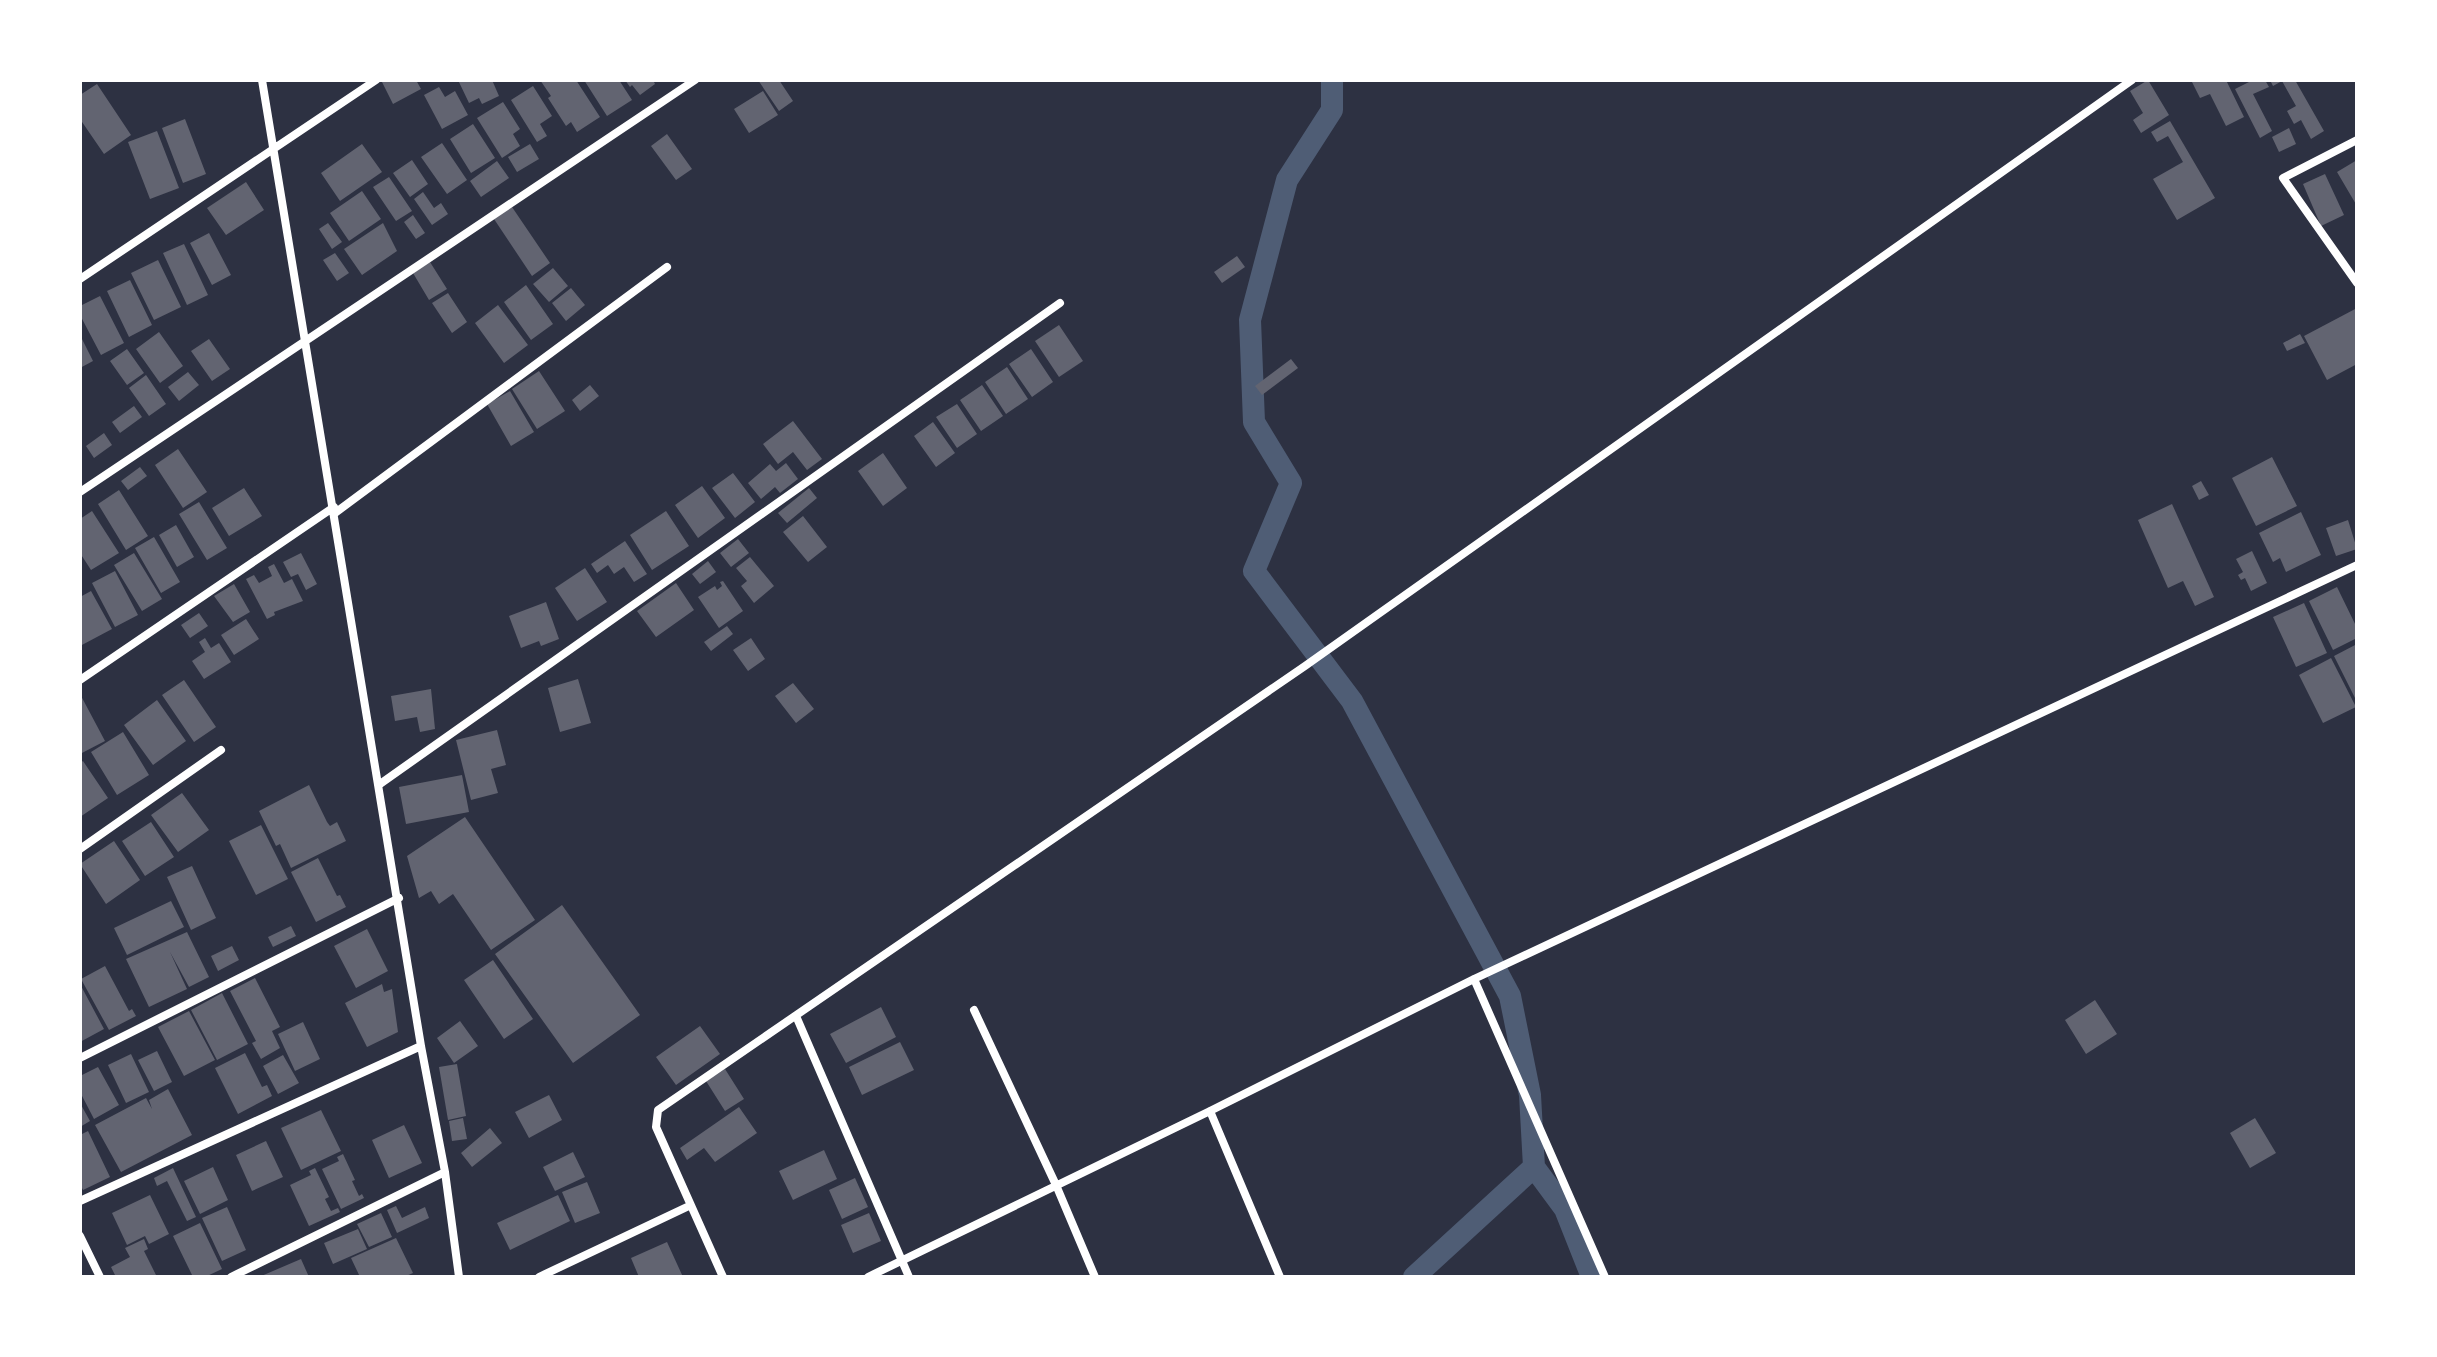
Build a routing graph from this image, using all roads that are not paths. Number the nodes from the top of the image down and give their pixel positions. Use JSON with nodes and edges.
{"nodes":[{"id":1,"x":262,"y":80,"type":"edge"},
{"id":2,"x":376,"y":80,"type":"edge"},
{"id":3,"x":695,"y":80,"type":"edge"},
{"id":4,"x":2132,"y":80,"type":"edge"},
{"id":5,"x":2357,"y":140,"type":"edge"},
{"id":6,"x":272,"y":149,"type":"junction"},
{"id":7,"x":667,"y":267,"type":"dead end"},
{"id":8,"x":80,"y":279,"type":"edge"},
{"id":9,"x":2357,"y":283,"type":"edge"},
{"id":10,"x":1060,"y":303,"type":"dead end"},
{"id":11,"x":306,"y":341,"type":"junction"},
{"id":12,"x":80,"y":492,"type":"edge"},
{"id":13,"x":334,"y":510,"type":"junction"},
{"id":14,"x":2357,"y":565,"type":"edge"},
{"id":15,"x":80,"y":680,"type":"edge"},
{"id":16,"x":221,"y":750,"type":"dead end"},
{"id":17,"x":380,"y":784,"type":"junction"},
{"id":18,"x":80,"y":849,"type":"edge"},
{"id":19,"x":399,"y":898,"type":"junction"},
{"id":20,"x":1474,"y":979,"type":"junction"},
{"id":21,"x":974,"y":1010,"type":"dead end"},
{"id":22,"x":796,"y":1016,"type":"junction"},
{"id":23,"x":421,"y":1046,"type":"junction"},
{"id":24,"x":80,"y":1058,"type":"edge"},
{"id":25,"x":1210,"y":1111,"type":"junction"},
{"id":26,"x":445,"y":1172,"type":"junction"},
{"id":27,"x":1056,"y":1185,"type":"junction"},
{"id":28,"x":80,"y":1201,"type":"edge"},
{"id":29,"x":689,"y":1206,"type":"junction"},
{"id":30,"x":80,"y":1236,"type":"edge"},
{"id":31,"x":902,"y":1261,"type":"junction"},
{"id":32,"x":100,"y":1277,"type":"edge"},
{"id":33,"x":231,"y":1277,"type":"edge"},
{"id":34,"x":459,"y":1277,"type":"edge"},
{"id":35,"x":539,"y":1277,"type":"edge"},
{"id":36,"x":723,"y":1277,"type":"edge"},
{"id":37,"x":868,"y":1277,"type":"edge"},
{"id":38,"x":909,"y":1277,"type":"edge"},
{"id":39,"x":1095,"y":1277,"type":"edge"},
{"id":40,"x":1280,"y":1277,"type":"edge"},
{"id":41,"x":1605,"y":1277,"type":"edge"}],
"edges":[{"from":1,"to":6,"type":"street"},
{"from":2,"to":6,"type":"street"},
{"from":3,"to":11,"type":"street"},
{"from":4,"to":22,"type":"street"},
{"from":5,"to":9,"type":"street"},
{"from":6,"to":8,"type":"street"},
{"from":6,"to":11,"type":"street"},
{"from":7,"to":13,"type":"street"},
{"from":10,"to":17,"type":"street"},
{"from":11,"to":12,"type":"street"},
{"from":11,"to":13,"type":"street"},
{"from":13,"to":15,"type":"street"},
{"from":13,"to":17,"type":"street"},
{"from":14,"to":20,"type":"street"},
{"from":16,"to":18,"type":"street"},
{"from":17,"to":19,"type":"street"},
{"from":19,"to":23,"type":"street"},
{"from":19,"to":24,"type":"street"},
{"from":20,"to":25,"type":"street"},
{"from":20,"to":41,"type":"street"},
{"from":21,"to":27,"type":"street"},
{"from":22,"to":29,"type":"street"},
{"from":22,"to":31,"type":"street"},
{"from":23,"to":26,"type":"street"},
{"from":23,"to":28,"type":"street"},
{"from":25,"to":27,"type":"street"},
{"from":25,"to":40,"type":"street"},
{"from":26,"to":33,"type":"street"},
{"from":26,"to":34,"type":"street"},
{"from":27,"to":31,"type":"street"},
{"from":27,"to":39,"type":"street"},
{"from":29,"to":35,"type":"street"},
{"from":29,"to":36,"type":"street"},
{"from":30,"to":32,"type":"street"},
{"from":31,"to":37,"type":"street"},
{"from":31,"to":38,"type":"street"}]}
